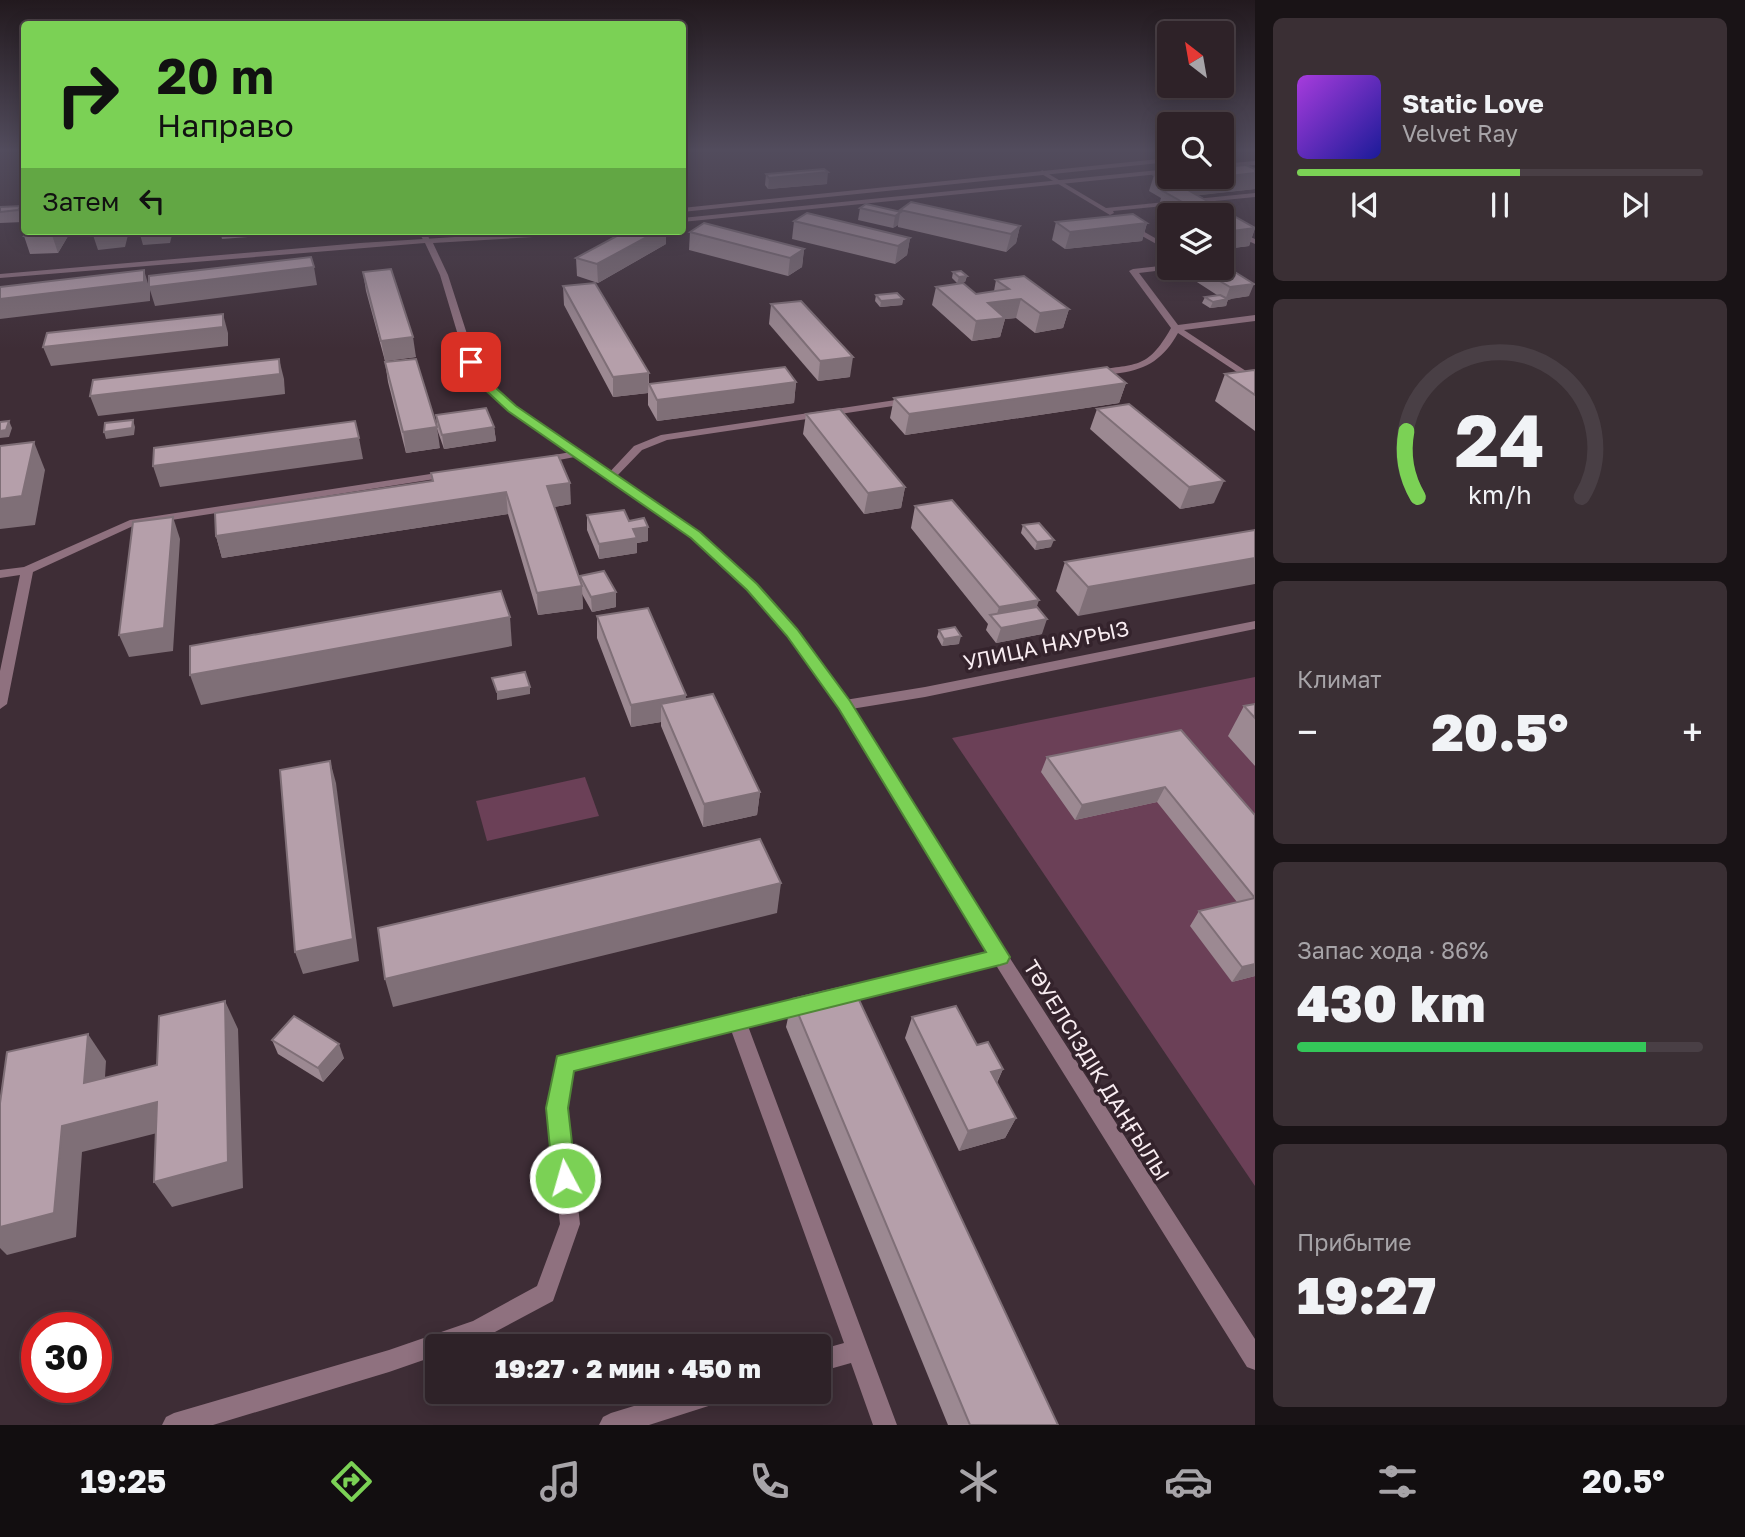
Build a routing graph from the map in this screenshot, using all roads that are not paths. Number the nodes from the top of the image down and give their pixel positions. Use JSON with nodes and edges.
{"nodes":[{"id":1,"x":718,"y":216,"type":"edge"},
{"id":2,"x":1115,"y":216,"type":"edge"},
{"id":3,"x":686,"y":220,"type":"edge"},
{"id":4,"x":1234,"y":232,"type":"edge"},
{"id":5,"x":472,"y":235,"type":"edge"},
{"id":6,"x":538,"y":235,"type":"edge"},
{"id":7,"x":425,"y":236,"type":"edge"},
{"id":8,"x":460,"y":238,"type":"junction"},
{"id":9,"x":1157,"y":242,"type":"edge"},
{"id":10,"x":1255,"y":242,"type":"edge"},
{"id":11,"x":1157,"y":269,"type":"edge"},
{"id":12,"x":0,"y":276,"type":"edge"},
{"id":13,"x":1255,"y":318,"type":"edge"},
{"id":14,"x":1176,"y":328,"type":"junction"},
{"id":15,"x":1079,"y":376,"type":"edge"},
{"id":16,"x":1255,"y":381,"type":"edge"},
{"id":17,"x":917,"y":400,"type":"edge"},
{"id":18,"x":576,"y":454,"type":"junction"},
{"id":19,"x":533,"y":461,"type":"edge"},
{"id":20,"x":466,"y":472,"type":"edge"},
{"id":21,"x":611,"y":475,"type":"junction"},
{"id":22,"x":27,"y":570,"type":"junction"},
{"id":23,"x":0,"y":574,"type":"edge"},
{"id":24,"x":1255,"y":625,"type":"edge"},
{"id":25,"x":0,"y":704,"type":"edge"},
{"id":26,"x":845,"y":705,"type":"junction"},
{"id":27,"x":1000,"y":957,"type":"junction"},
{"id":28,"x":737,"y":1021,"type":"junction"},
{"id":29,"x":857,"y":1350,"type":"junction"},
{"id":30,"x":831,"y":1358,"type":"edge"},
{"id":31,"x":1255,"y":1359,"type":"edge"},
{"id":32,"x":679,"y":1404,"type":"edge"},
{"id":33,"x":174,"y":1425,"type":"edge"},
{"id":34,"x":611,"y":1425,"type":"edge"},
{"id":35,"x":885,"y":1425,"type":"edge"}],
"edges":[{"from":1,"to":3,"type":"street"},
{"from":2,"to":9,"type":"street"},
{"from":4,"to":10,"type":"street"},
{"from":5,"to":8,"type":"street"},
{"from":6,"to":8,"type":"street"},
{"from":7,"to":8,"type":"street"},
{"from":7,"to":12,"type":"street"},
{"from":7,"to":18,"type":"street","name":"ТӘУЕЛСІЗДІК ДАҢҒЫЛЫ"},
{"from":11,"to":14,"type":"street"},
{"from":13,"to":14,"type":"street"},
{"from":14,"to":15,"type":"street"},
{"from":14,"to":16,"type":"street"},
{"from":17,"to":21,"type":"street"},
{"from":18,"to":19,"type":"street"},
{"from":18,"to":21,"type":"street","name":"ТӘУЕЛСІЗДІК ДАҢҒЫЛЫ"},
{"from":20,"to":22,"type":"street"},
{"from":21,"to":26,"type":"street","name":"ТӘУЕЛСІЗДІК ДАҢҒЫЛЫ"},
{"from":22,"to":23,"type":"street"},
{"from":22,"to":25,"type":"street"},
{"from":24,"to":26,"type":"street","name":"УЛИЦА НАУРЫЗ"},
{"from":26,"to":27,"type":"street","name":"ТӘУЕЛСІЗДІК ДАҢҒЫЛЫ"},
{"from":27,"to":28,"type":"street"},
{"from":27,"to":31,"type":"street","name":"ТӘУЕЛСІЗДІК ДАҢҒЫЛЫ"},
{"from":28,"to":29,"type":"street"},
{"from":28,"to":33,"type":"street"},
{"from":29,"to":30,"type":"street"},
{"from":29,"to":35,"type":"street"},
{"from":32,"to":34,"type":"street"}]}
